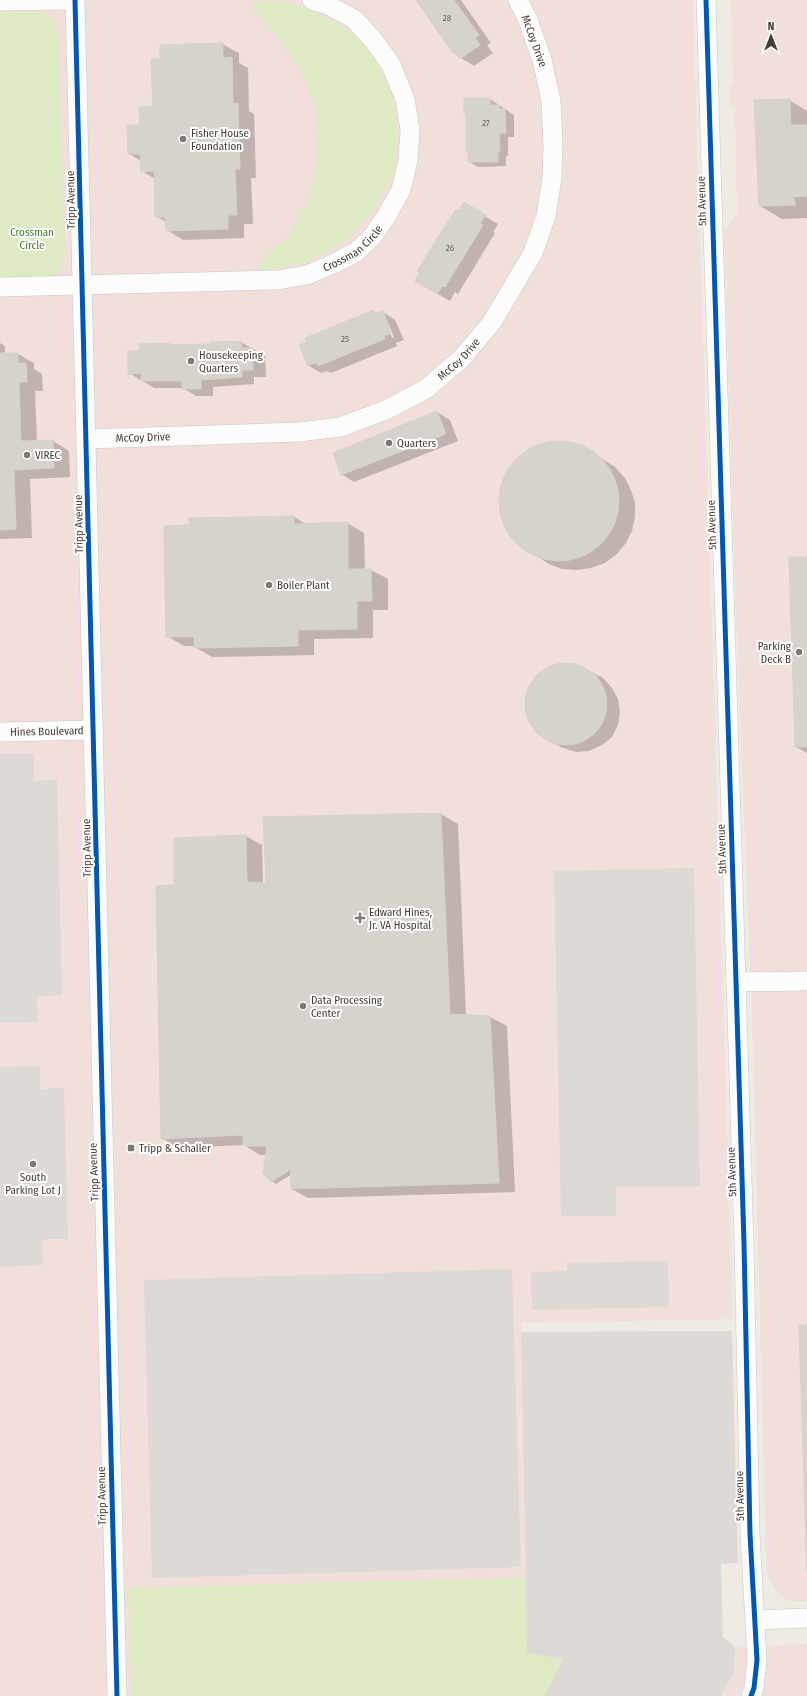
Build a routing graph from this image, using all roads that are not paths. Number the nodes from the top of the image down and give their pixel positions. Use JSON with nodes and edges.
{"nodes":[{"id":1,"x":72,"y":0,"type":"edge"},
{"id":2,"x":76,"y":0,"type":"edge"},
{"id":3,"x":312,"y":0,"type":"edge"},
{"id":4,"x":518,"y":0,"type":"edge"},
{"id":5,"x":706,"y":0,"type":"edge"},
{"id":6,"x":0,"y":1,"type":"edge"},
{"id":7,"x":83,"y":286,"type":"junction"},
{"id":8,"x":0,"y":287,"type":"edge"},
{"id":9,"x":87,"y":439,"type":"junction"},
{"id":10,"x":94,"y":730,"type":"junction"},
{"id":11,"x":0,"y":732,"type":"edge"},
{"id":12,"x":807,"y":981,"type":"edge"},
{"id":13,"x":736,"y":982,"type":"junction"},
{"id":14,"x":807,"y":1618,"type":"edge"},
{"id":15,"x":756,"y":1620,"type":"junction"},
{"id":16,"x":117,"y":1696,"type":"edge"},
{"id":17,"x":752,"y":1696,"type":"edge"}],
"edges":[{"from":1,"to":6,"type":"street"},
{"from":2,"to":7,"type":"street","name":"Tripp Avenue"},
{"from":3,"to":7,"type":"street","name":"Crossman Circle"},
{"from":4,"to":9,"type":"street","name":"McCoy Drive"},
{"from":5,"to":13,"type":"street","name":"5th Avenue"},
{"from":7,"to":8,"type":"street","name":"Crossman Circle"},
{"from":7,"to":9,"type":"street","name":"Tripp Avenue"},
{"from":9,"to":10,"type":"street","name":"Tripp Avenue"},
{"from":10,"to":11,"type":"street","name":"Hines Boulevard"},
{"from":10,"to":16,"type":"street","name":"Tripp Avenue"},
{"from":12,"to":13,"type":"street"},
{"from":13,"to":15,"type":"street","name":"5th Avenue"},
{"from":14,"to":15,"type":"street"},
{"from":15,"to":17,"type":"street","name":"5th Avenue"}]}
